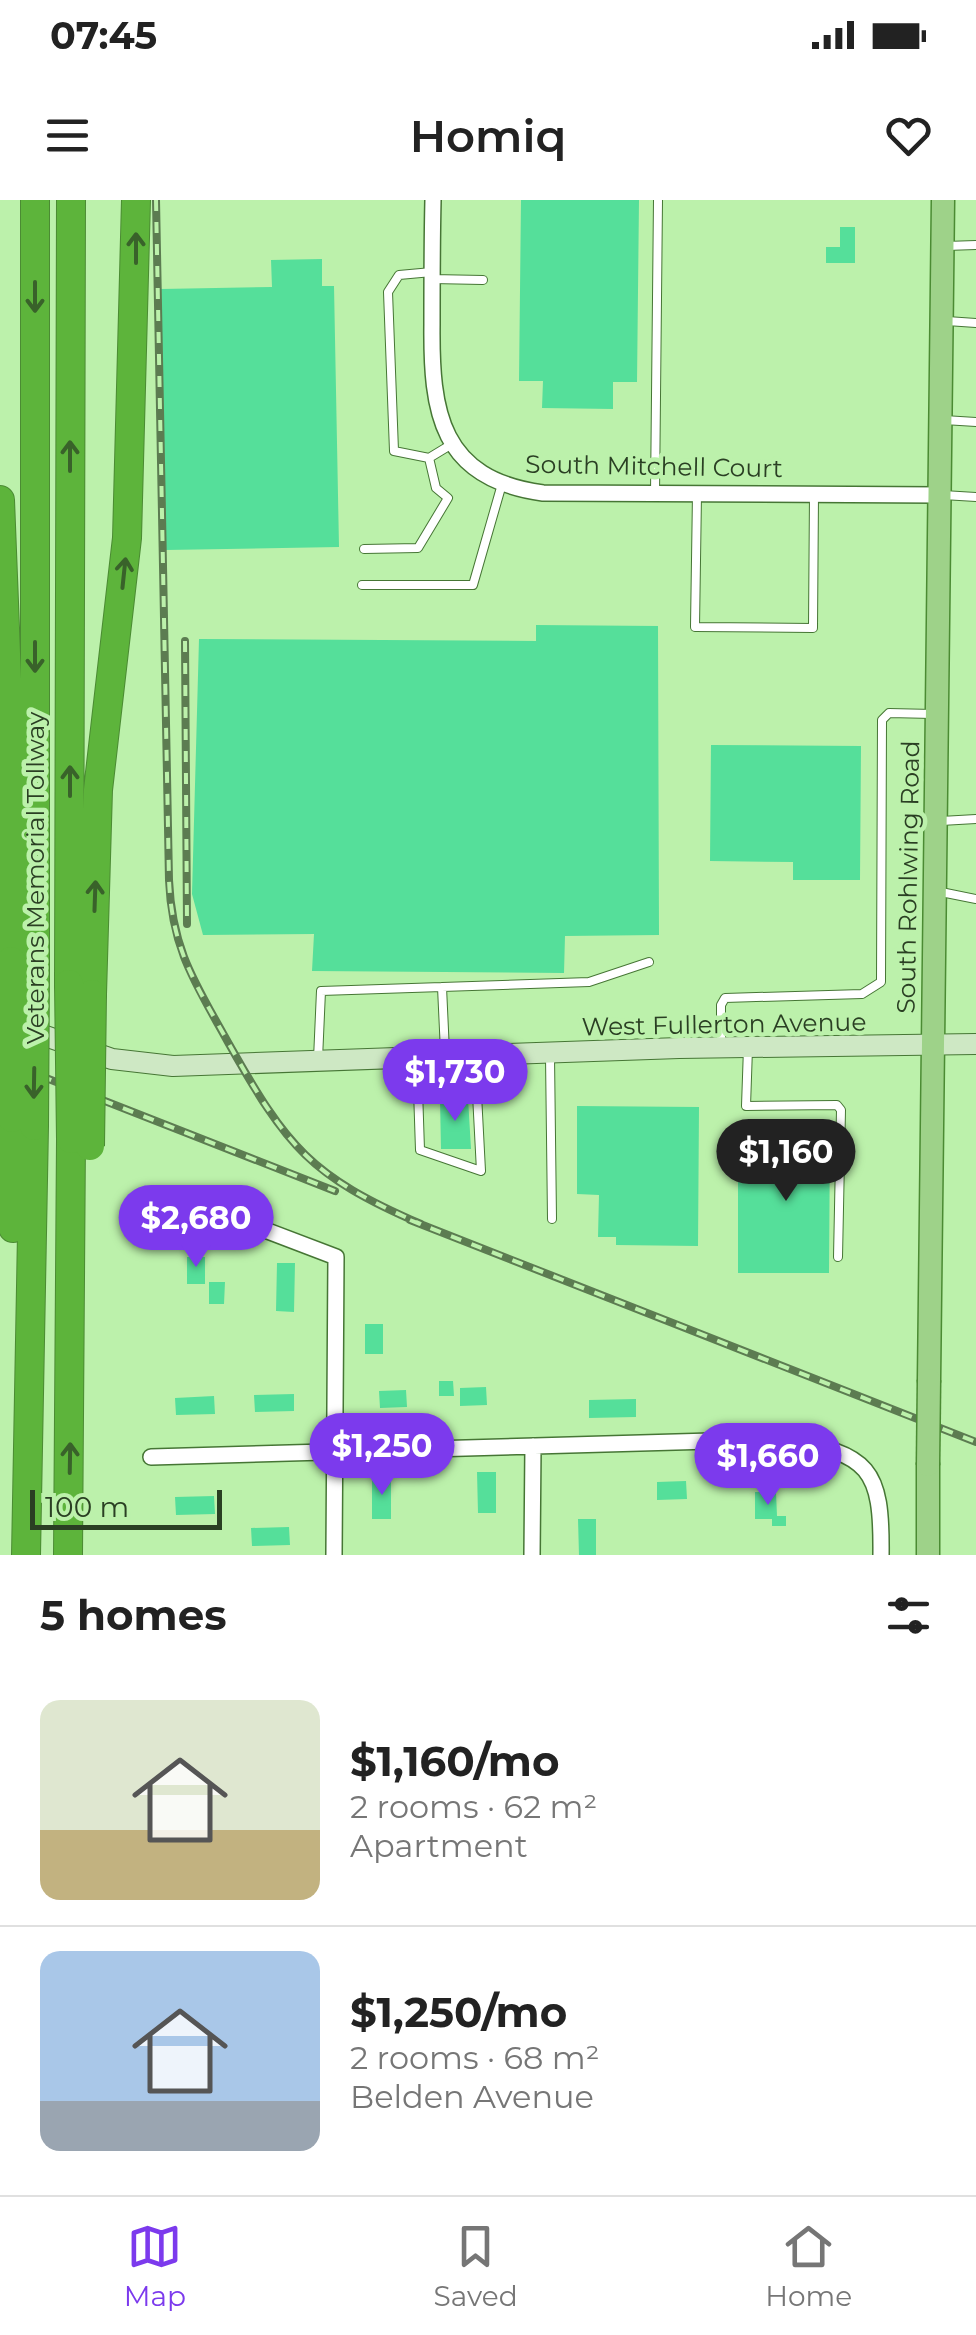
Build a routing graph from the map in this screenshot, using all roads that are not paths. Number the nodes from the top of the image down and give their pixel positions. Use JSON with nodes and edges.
{"nodes":[{"id":1,"x":34,"y":200,"type":"edge"},
{"id":2,"x":71,"y":200,"type":"edge"},
{"id":3,"x":136,"y":200,"type":"edge"},
{"id":4,"x":433,"y":200,"type":"edge"},
{"id":5,"x":658,"y":200,"type":"edge"},
{"id":6,"x":943,"y":200,"type":"edge"},
{"id":7,"x":942,"y":246,"type":"junction"},
{"id":8,"x":976,"y":246,"type":"edge"},
{"id":9,"x":432,"y":275,"type":"junction"},
{"id":10,"x":482,"y":280,"type":"dead end"},
{"id":11,"x":941,"y":321,"type":"junction"},
{"id":12,"x":976,"y":324,"type":"edge"},
{"id":13,"x":940,"y":420,"type":"junction"},
{"id":14,"x":976,"y":422,"type":"edge"},
{"id":15,"x":452,"y":444,"type":"junction"},
{"id":16,"x":428,"y":458,"type":"junction"},
{"id":17,"x":502,"y":484,"type":"junction"},
{"id":18,"x":655,"y":494,"type":"junction"},
{"id":19,"x":697,"y":494,"type":"junction"},
{"id":20,"x":814,"y":494,"type":"junction"},
{"id":21,"x":939,"y":495,"type":"junction"},
{"id":22,"x":976,"y":496,"type":"edge"},
{"id":23,"x":0,"y":500,"type":"edge"},
{"id":24,"x":364,"y":549,"type":"dead end"},
{"id":25,"x":362,"y":585,"type":"dead end"},
{"id":26,"x":937,"y":714,"type":"junction"},
{"id":27,"x":976,"y":820,"type":"edge"},
{"id":28,"x":936,"y":822,"type":"junction"},
{"id":29,"x":936,"y":890,"type":"junction"},
{"id":30,"x":976,"y":899,"type":"edge"},
{"id":31,"x":649,"y":962,"type":"dead end"},
{"id":32,"x":23,"y":965,"type":"junction"},
{"id":33,"x":442,"y":987,"type":"junction"},
{"id":34,"x":81,"y":989,"type":"junction"},
{"id":35,"x":0,"y":1018,"type":"edge"},
{"id":36,"x":976,"y":1044,"type":"edge"},
{"id":37,"x":934,"y":1046,"type":"junction"},
{"id":38,"x":721,"y":1048,"type":"junction"},
{"id":39,"x":748,"y":1048,"type":"junction"},
{"id":40,"x":550,"y":1052,"type":"junction"},
{"id":41,"x":475,"y":1056,"type":"junction"},
{"id":42,"x":446,"y":1057,"type":"junction"},
{"id":43,"x":417,"y":1058,"type":"junction"},
{"id":44,"x":317,"y":1063,"type":"junction"},
{"id":45,"x":194,"y":1202,"type":"dead end"},
{"id":46,"x":552,"y":1219,"type":"dead end"},
{"id":47,"x":838,"y":1257,"type":"dead end"},
{"id":48,"x":533,"y":1446,"type":"junction"},
{"id":49,"x":335,"y":1452,"type":"junction"},
{"id":50,"x":151,"y":1457,"type":"dead end"},
{"id":51,"x":26,"y":1555,"type":"edge"},
{"id":52,"x":68,"y":1555,"type":"edge"},
{"id":53,"x":334,"y":1555,"type":"edge"},
{"id":54,"x":532,"y":1555,"type":"edge"},
{"id":55,"x":881,"y":1555,"type":"edge"},
{"id":56,"x":928,"y":1555,"type":"edge"}],
"edges":[{"from":1,"to":32,"type":"highway","name":"Veterans Memorial Tollway","one_way":true},
{"from":34,"to":2,"type":"highway","name":"Veterans Memorial Tollway","one_way":true},
{"from":34,"to":3,"type":"highway","one_way":true},
{"from":4,"to":9,"type":"street","name":"South Mitchell Court"},
{"from":5,"to":18,"type":"lane"},
{"from":6,"to":7,"type":"main road","name":"South Rohlwing Road"},
{"from":7,"to":8,"type":"lane"},
{"from":7,"to":11,"type":"main road","name":"South Rohlwing Road"},
{"from":9,"to":10,"type":"lane"},
{"from":9,"to":15,"type":"street","name":"South Mitchell Court"},
{"from":9,"to":16,"type":"lane"},
{"from":11,"to":12,"type":"lane"},
{"from":11,"to":13,"type":"main road","name":"South Rohlwing Road"},
{"from":13,"to":14,"type":"lane"},
{"from":13,"to":21,"type":"main road","name":"South Rohlwing Road"},
{"from":15,"to":16,"type":"lane"},
{"from":15,"to":17,"type":"street","name":"South Mitchell Court"},
{"from":16,"to":24,"type":"lane"},
{"from":17,"to":18,"type":"street","name":"South Mitchell Court"},
{"from":17,"to":25,"type":"lane"},
{"from":18,"to":19,"type":"street","name":"South Mitchell Court"},
{"from":19,"to":20,"type":"street","name":"South Mitchell Court"},
{"from":19,"to":20,"type":"lane"},
{"from":20,"to":21,"type":"street","name":"South Mitchell Court"},
{"from":21,"to":22,"type":"lane"},
{"from":21,"to":26,"type":"main road","name":"South Rohlwing Road"},
{"from":23,"to":32,"type":"highway"},
{"from":26,"to":28,"type":"main road","name":"South Rohlwing Road"},
{"from":26,"to":38,"type":"lane"},
{"from":27,"to":28,"type":"lane"},
{"from":28,"to":29,"type":"main road","name":"South Rohlwing Road"},
{"from":29,"to":30,"type":"lane"},
{"from":29,"to":37,"type":"main road","name":"South Rohlwing Road"},
{"from":31,"to":33,"type":"lane"},
{"from":32,"to":51,"type":"highway","name":"Veterans Memorial Tollway","one_way":true,"bridge":true},
{"from":33,"to":42,"type":"lane"},
{"from":33,"to":44,"type":"lane"},
{"from":52,"to":34,"type":"highway","name":"Veterans Memorial Tollway","one_way":true,"bridge":true},
{"from":35,"to":44,"type":"street","name":"West Fullerton Avenue"},
{"from":36,"to":37,"type":"street","name":"West Fullerton Avenue"},
{"from":37,"to":39,"type":"street","name":"West Fullerton Avenue"},
{"from":37,"to":56,"type":"main road","name":"South Rohlwing Road","bridge":true},
{"from":38,"to":39,"type":"street","name":"West Fullerton Avenue"},
{"from":38,"to":40,"type":"street","name":"West Fullerton Avenue"},
{"from":39,"to":47,"type":"lane"},
{"from":40,"to":41,"type":"street","name":"West Fullerton Avenue"},
{"from":40,"to":46,"type":"lane"},
{"from":41,"to":42,"type":"street","name":"West Fullerton Avenue"},
{"from":41,"to":43,"type":"lane"},
{"from":42,"to":43,"type":"street","name":"West Fullerton Avenue"},
{"from":43,"to":44,"type":"street","name":"West Fullerton Avenue"},
{"from":45,"to":49,"type":"street"},
{"from":48,"to":49,"type":"street"},
{"from":48,"to":54,"type":"street"},
{"from":48,"to":55,"type":"street"},
{"from":49,"to":50,"type":"street"},
{"from":49,"to":53,"type":"street"}]}
